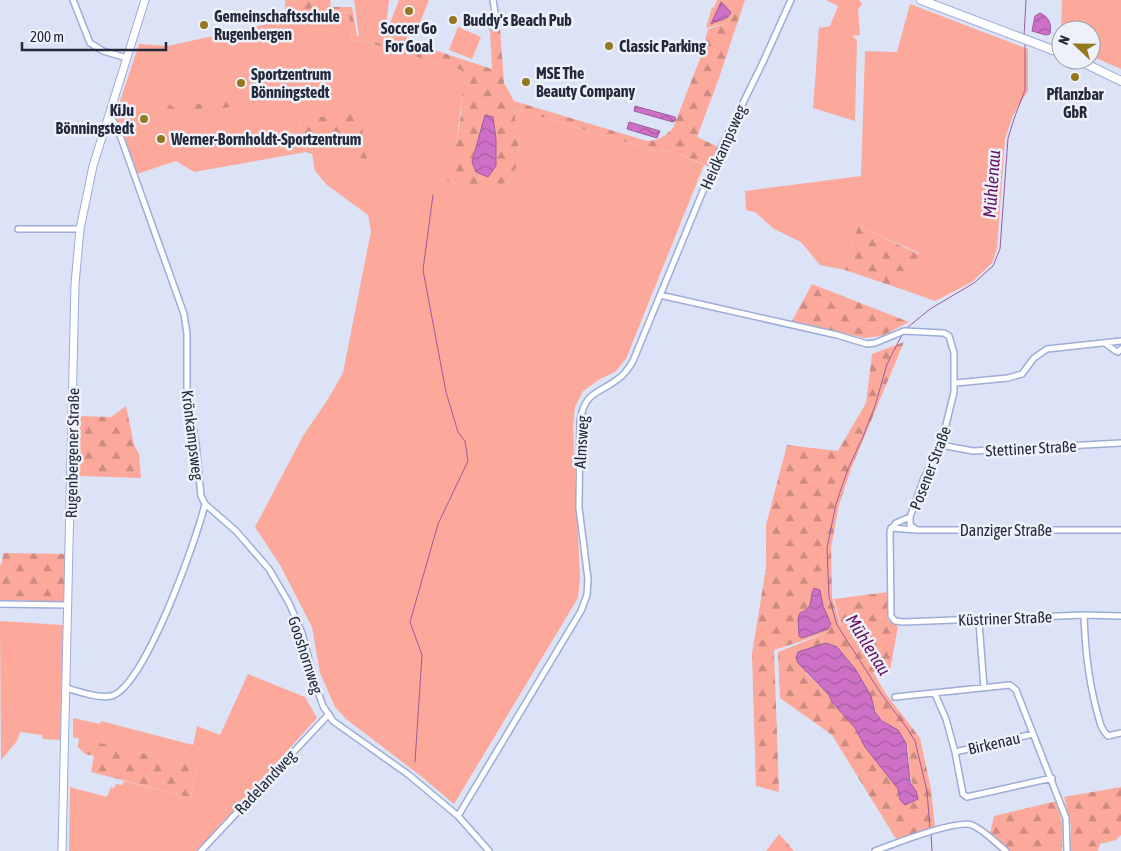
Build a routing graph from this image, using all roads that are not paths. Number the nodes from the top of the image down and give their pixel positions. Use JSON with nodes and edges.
{"nodes":[{"id":1,"x":73,"y":0,"type":"edge"},
{"id":2,"x":145,"y":0,"type":"edge"},
{"id":3,"x":493,"y":0,"type":"edge"},
{"id":4,"x":791,"y":0,"type":"edge"},
{"id":5,"x":920,"y":0,"type":"edge"},
{"id":6,"x":496,"y":17,"type":"dead end"},
{"id":7,"x":1051,"y":49,"type":"edge"},
{"id":8,"x":127,"y":59,"type":"junction"},
{"id":9,"x":1098,"y":70,"type":"edge"},
{"id":10,"x":1121,"y":81,"type":"edge"},
{"id":11,"x":108,"y":118,"type":"junction"},
{"id":12,"x":18,"y":229,"type":"dead end"},
{"id":13,"x":80,"y":229,"type":"junction"},
{"id":14,"x":660,"y":295,"type":"junction"},
{"id":15,"x":1121,"y":341,"type":"edge"},
{"id":16,"x":1104,"y":343,"type":"junction"},
{"id":17,"x":1121,"y":349,"type":"edge"},
{"id":18,"x":956,"y":384,"type":"junction"},
{"id":19,"x":1121,"y":443,"type":"edge"},
{"id":20,"x":941,"y":445,"type":"junction"},
{"id":21,"x":205,"y":504,"type":"junction"},
{"id":22,"x":910,"y":517,"type":"junction"},
{"id":23,"x":892,"y":528,"type":"junction"},
{"id":24,"x":917,"y":530,"type":"junction"},
{"id":25,"x":1121,"y":530,"type":"edge"},
{"id":26,"x":0,"y":604,"type":"edge"},
{"id":27,"x":68,"y":605,"type":"junction"},
{"id":28,"x":1084,"y":615,"type":"junction"},
{"id":29,"x":1121,"y":616,"type":"edge"},
{"id":30,"x":979,"y":622,"type":"dead end"},
{"id":31,"x":66,"y":688,"type":"junction"},
{"id":32,"x":984,"y":688,"type":"junction"},
{"id":33,"x":935,"y":694,"type":"junction"},
{"id":34,"x":895,"y":697,"type":"dead end"},
{"id":35,"x":330,"y":714,"type":"junction"},
{"id":36,"x":1033,"y":734,"type":"junction"},
{"id":37,"x":1119,"y":734,"type":"edge"},
{"id":38,"x":956,"y":752,"type":"junction"},
{"id":39,"x":1052,"y":778,"type":"junction"},
{"id":40,"x":458,"y":816,"type":"junction"},
{"id":41,"x":62,"y":851,"type":"edge"},
{"id":42,"x":201,"y":851,"type":"edge"},
{"id":43,"x":489,"y":851,"type":"edge"},
{"id":44,"x":875,"y":851,"type":"edge"},
{"id":45,"x":1006,"y":851,"type":"edge"},
{"id":46,"x":1066,"y":851,"type":"edge"}],
"edges":[{"from":1,"to":8,"type":"street"},
{"from":2,"to":8,"type":"main road","name":"Rugenbergener Straße"},
{"from":3,"to":6,"type":"street"},
{"from":4,"to":14,"type":"street","name":"Heidkampsweg"},
{"from":5,"to":7,"type":"main road"},
{"from":8,"to":11,"type":"main road","name":"Rugenbergener Straße"},
{"from":9,"to":10,"type":"main road"},
{"from":11,"to":13,"type":"main road","name":"Rugenbergener Straße"},
{"from":11,"to":21,"type":"street","name":"Krönkampsweg"},
{"from":12,"to":13,"type":"street"},
{"from":13,"to":27,"type":"main road","name":"Rugenbergener Straße"},
{"from":14,"to":18,"type":"street","name":"Posener Straße"},
{"from":14,"to":40,"type":"street","name":"Almsweg"},
{"from":15,"to":16,"type":"street"},
{"from":16,"to":17,"type":"street"},
{"from":16,"to":18,"type":"street"},
{"from":18,"to":20,"type":"street","name":"Posener Straße"},
{"from":19,"to":20,"type":"street","name":"Stettiner Straße"},
{"from":20,"to":22,"type":"street","name":"Posener Straße"},
{"from":21,"to":31,"type":"street","name":"Krönkampsweg"},
{"from":21,"to":35,"type":"street","name":"Gooshornweg"},
{"from":22,"to":23,"type":"street","name":"Posener Straße"},
{"from":22,"to":24,"type":"street","name":"Posener Straße"},
{"from":23,"to":24,"type":"street","name":"Danziger Straße"},
{"from":23,"to":28,"type":"street","name":"Küstriner Straße"},
{"from":24,"to":25,"type":"street","name":"Danziger Straße"},
{"from":26,"to":27,"type":"street"},
{"from":27,"to":31,"type":"main road","name":"Rugenbergener Straße"},
{"from":28,"to":29,"type":"street","name":"Küstriner Straße"},
{"from":28,"to":37,"type":"street"},
{"from":30,"to":32,"type":"street"},
{"from":31,"to":41,"type":"main road","name":"Rugenbergener Straße"},
{"from":32,"to":33,"type":"street"},
{"from":32,"to":36,"type":"street"},
{"from":33,"to":34,"type":"street"},
{"from":33,"to":38,"type":"street"},
{"from":35,"to":40,"type":"street","name":"Gooshornweg"},
{"from":35,"to":42,"type":"street","name":"Radelandweg"},
{"from":36,"to":38,"type":"street","name":"Birkenau"},
{"from":36,"to":39,"type":"street"},
{"from":38,"to":39,"type":"street"},
{"from":39,"to":46,"type":"street"},
{"from":40,"to":43,"type":"street","name":"Gooshornweg"},
{"from":44,"to":45,"type":"street"}]}
